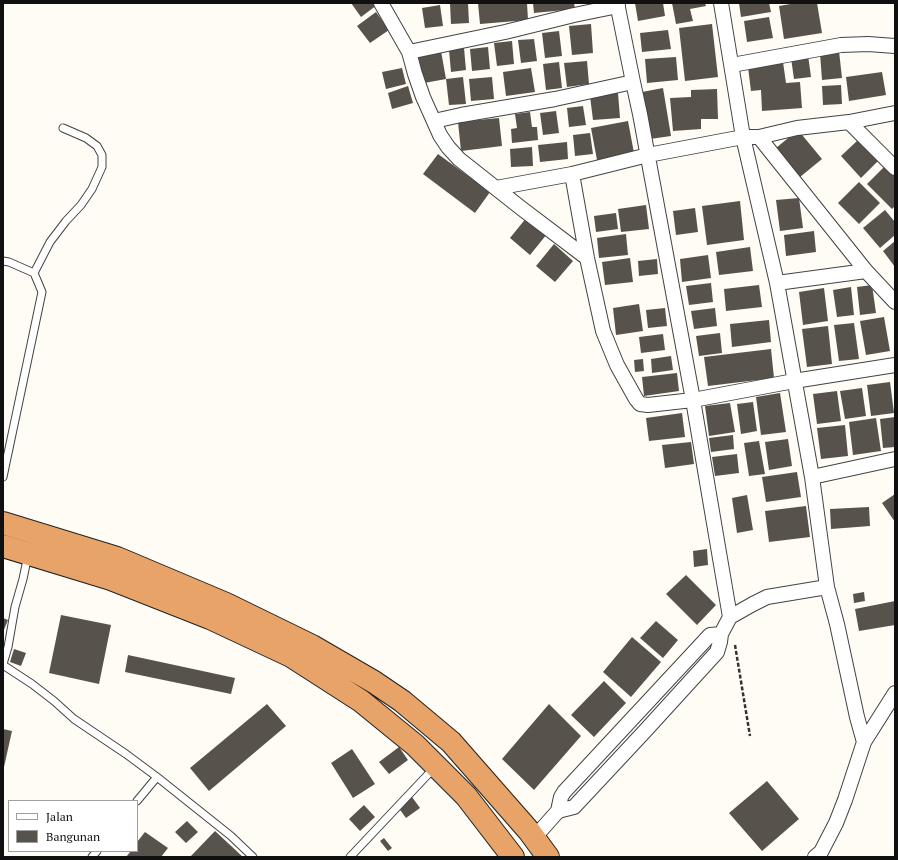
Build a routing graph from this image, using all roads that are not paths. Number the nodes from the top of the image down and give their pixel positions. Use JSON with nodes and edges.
{"nodes":[{"id":1,"x":380,"y":3,"type":"edge"},
{"id":2,"x":721,"y":3,"type":"edge"},
{"id":3,"x":618,"y":4,"type":"edge"},
{"id":4,"x":895,"y":46,"type":"edge"},
{"id":5,"x":409,"y":52,"type":"junction"},
{"id":6,"x":732,"y":65,"type":"junction"},
{"id":7,"x":633,"y":82,"type":"junction"},
{"id":8,"x":895,"y":113,"type":"edge"},
{"id":9,"x":434,"y":121,"type":"junction"},
{"id":10,"x":849,"y":122,"type":"junction"},
{"id":11,"x":63,"y":128,"type":"dead end"},
{"id":12,"x":759,"y":137,"type":"junction"},
{"id":13,"x":743,"y":138,"type":"junction"},
{"id":14,"x":648,"y":155,"type":"junction"},
{"id":15,"x":895,"y":168,"type":"edge"},
{"id":16,"x":572,"y":174,"type":"junction"},
{"id":17,"x":496,"y":188,"type":"junction"},
{"id":18,"x":587,"y":258,"type":"junction"},
{"id":19,"x":3,"y":261,"type":"edge"},
{"id":20,"x":866,"y":271,"type":"junction"},
{"id":21,"x":34,"y":273,"type":"junction"},
{"id":22,"x":777,"y":283,"type":"junction"},
{"id":23,"x":895,"y":302,"type":"edge"},
{"id":24,"x":895,"y":365,"type":"edge"},
{"id":25,"x":794,"y":381,"type":"junction"},
{"id":26,"x":693,"y":400,"type":"junction"},
{"id":27,"x":895,"y":459,"type":"edge"},
{"id":28,"x":3,"y":476,"type":"edge"},
{"id":29,"x":812,"y":477,"type":"junction"},
{"id":30,"x":3,"y":523,"type":"edge"},
{"id":31,"x":3,"y":546,"type":"edge"},
{"id":32,"x":28,"y":553,"type":"junction"},
{"id":33,"x":827,"y":587,"type":"junction"},
{"id":34,"x":730,"y":617,"type":"junction"},
{"id":35,"x":3,"y":665,"type":"edge"},
{"id":36,"x":895,"y":693,"type":"edge"},
{"id":37,"x":864,"y":742,"type":"junction"},
{"id":38,"x":436,"y":766,"type":"junction"},
{"id":39,"x":157,"y":777,"type":"junction"},
{"id":40,"x":138,"y":800,"type":"edge"},
{"id":41,"x":534,"y":838,"type":"junction"},
{"id":42,"x":253,"y":857,"type":"edge"},
{"id":43,"x":350,"y":857,"type":"edge"},
{"id":44,"x":513,"y":857,"type":"edge"},
{"id":45,"x":548,"y":857,"type":"edge"},
{"id":46,"x":815,"y":857,"type":"edge"}],
"edges":[{"from":1,"to":5,"type":"street"},
{"from":2,"to":6,"type":"street"},
{"from":3,"to":5,"type":"street"},
{"from":3,"to":7,"type":"street"},
{"from":4,"to":6,"type":"street"},
{"from":5,"to":9,"type":"street"},
{"from":6,"to":13,"type":"street"},
{"from":7,"to":9,"type":"street"},
{"from":7,"to":14,"type":"street"},
{"from":8,"to":10,"type":"street"},
{"from":9,"to":17,"type":"street"},
{"from":10,"to":12,"type":"street"},
{"from":10,"to":15,"type":"street"},
{"from":11,"to":21,"type":"lane"},
{"from":12,"to":13,"type":"street"},
{"from":12,"to":20,"type":"street"},
{"from":13,"to":14,"type":"street"},
{"from":13,"to":22,"type":"street"},
{"from":14,"to":16,"type":"street"},
{"from":14,"to":26,"type":"street"},
{"from":16,"to":17,"type":"street"},
{"from":16,"to":18,"type":"street"},
{"from":17,"to":18,"type":"street"},
{"from":18,"to":26,"type":"street"},
{"from":19,"to":21,"type":"lane"},
{"from":20,"to":22,"type":"street"},
{"from":20,"to":23,"type":"street"},
{"from":21,"to":28,"type":"lane"},
{"from":22,"to":25,"type":"street"},
{"from":24,"to":25,"type":"street"},
{"from":25,"to":26,"type":"street"},
{"from":25,"to":29,"type":"street"},
{"from":26,"to":34,"type":"street"},
{"from":27,"to":29,"type":"street"},
{"from":29,"to":33,"type":"street"},
{"from":30,"to":41,"type":"highway"},
{"from":31,"to":32,"type":"highway"},
{"from":32,"to":35,"type":"lane"},
{"from":32,"to":38,"type":"highway"},
{"from":33,"to":34,"type":"street"},
{"from":33,"to":37,"type":"street"},
{"from":34,"to":41,"type":"street"},
{"from":35,"to":39,"type":"lane"},
{"from":36,"to":37,"type":"street"},
{"from":37,"to":46,"type":"street"},
{"from":38,"to":43,"type":"lane"},
{"from":38,"to":44,"type":"highway"},
{"from":39,"to":40,"type":"lane"},
{"from":39,"to":42,"type":"lane"},
{"from":41,"to":45,"type":"highway"}]}
